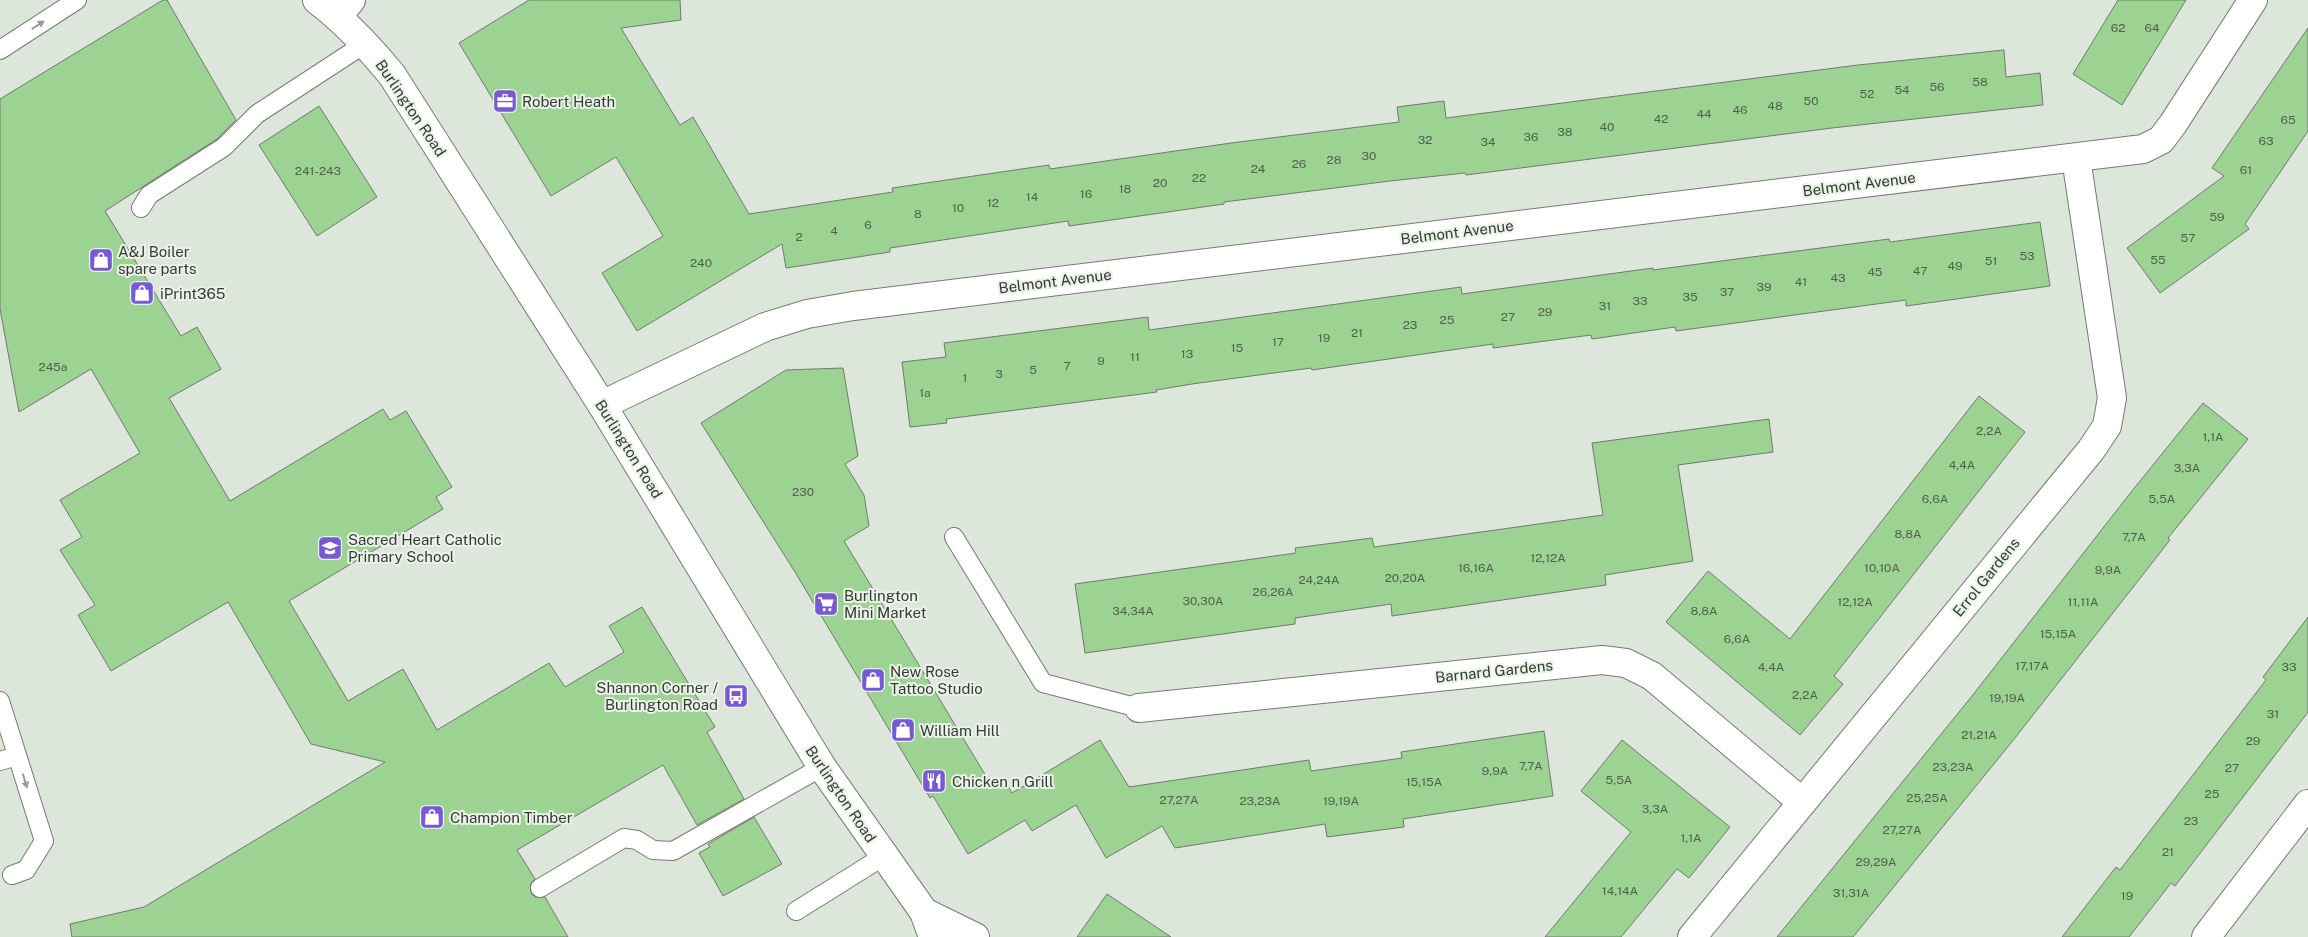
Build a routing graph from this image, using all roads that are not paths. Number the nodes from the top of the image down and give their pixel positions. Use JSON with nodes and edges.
{"nodes":[{"id":1,"x":77,"y":0,"type":"edge"},
{"id":2,"x":2253,"y":0,"type":"edge"},
{"id":3,"x":336,"y":5,"type":"edge"},
{"id":4,"x":366,"y":43,"type":"junction"},
{"id":5,"x":0,"y":50,"type":"edge"},
{"id":6,"x":2076,"y":158,"type":"junction"},
{"id":7,"x":141,"y":208,"type":"dead end"},
{"id":8,"x":602,"y":405,"type":"junction"},
{"id":9,"x":954,"y":537,"type":"dead end"},
{"id":10,"x":0,"y":701,"type":"edge"},
{"id":11,"x":1139,"y":708,"type":"joint"},
{"id":12,"x":17,"y":756,"type":"junction"},
{"id":13,"x":0,"y":761,"type":"edge"},
{"id":14,"x":822,"y":768,"type":"junction"},
{"id":15,"x":1802,"y":802,"type":"junction"},
{"id":16,"x":2308,"y":804,"type":"edge"},
{"id":17,"x":884,"y":856,"type":"junction"},
{"id":18,"x":12,"y":875,"type":"dead end"},
{"id":19,"x":540,"y":888,"type":"dead end"},
{"id":20,"x":796,"y":911,"type":"dead end"},
{"id":21,"x":924,"y":912,"type":"junction"},
{"id":22,"x":933,"y":937,"type":"edge"},
{"id":23,"x":975,"y":937,"type":"edge"},
{"id":24,"x":1692,"y":937,"type":"edge"},
{"id":25,"x":2206,"y":937,"type":"edge"}],
"edges":[{"from":5,"to":1,"type":"lane","one_way":true},
{"from":2,"to":6,"type":"street","name":"Belmont Avenue"},
{"from":3,"to":4,"type":"street","name":"Burlington Road"},
{"from":4,"to":7,"type":"lane"},
{"from":4,"to":8,"type":"street","name":"Burlington Road"},
{"from":6,"to":8,"type":"street","name":"Belmont Avenue"},
{"from":6,"to":15,"type":"street","name":"Errol Gardens"},
{"from":8,"to":14,"type":"street","name":"Burlington Road"},
{"from":9,"to":11,"type":"lane"},
{"from":10,"to":12,"type":"lane"},
{"from":11,"to":15,"type":"street","name":"Barnard Gardens"},
{"from":12,"to":13,"type":"lane"},
{"from":12,"to":18,"type":"lane","one_way":true},
{"from":14,"to":17,"type":"street","name":"Burlington Road"},
{"from":14,"to":19,"type":"lane"},
{"from":15,"to":24,"type":"street","name":"Errol Gardens"},
{"from":16,"to":25,"type":"street"},
{"from":17,"to":20,"type":"lane"},
{"from":17,"to":21,"type":"street","name":"Burlington Road"},
{"from":21,"to":22,"type":"street","name":"Burlington Road"},
{"from":21,"to":23,"type":"street","name":"Burlington Road"}]}
